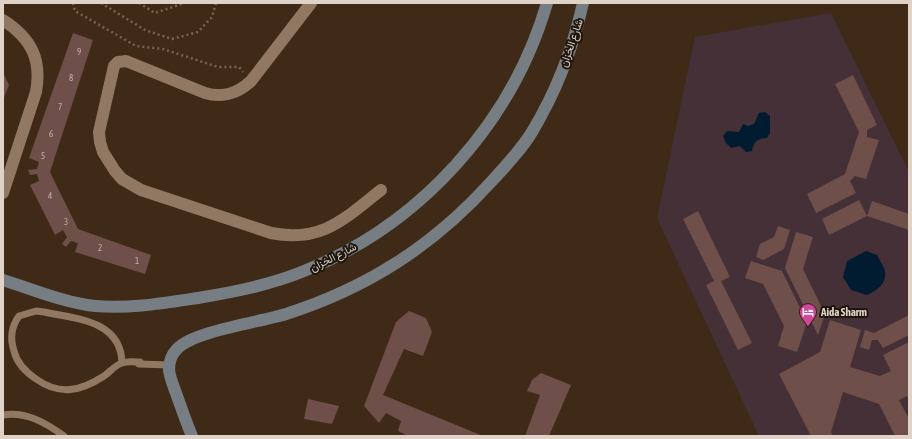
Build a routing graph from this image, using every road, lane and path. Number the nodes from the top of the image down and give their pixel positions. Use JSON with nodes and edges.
{"nodes":[{"id":1,"x":73,"y":3,"type":"edge"},
{"id":2,"x":101,"y":3,"type":"edge"},
{"id":3,"x":139,"y":3,"type":"edge"},
{"id":4,"x":184,"y":3,"type":"edge"},
{"id":5,"x":216,"y":3,"type":"edge"},
{"id":6,"x":311,"y":3,"type":"edge"},
{"id":7,"x":547,"y":3,"type":"edge"},
{"id":8,"x":584,"y":3,"type":"edge"},
{"id":9,"x":3,"y":20,"type":"edge"},
{"id":10,"x":251,"y":81,"type":"junction"},
{"id":11,"x":381,"y":190,"type":"dead end"},
{"id":12,"x":3,"y":193,"type":"edge"},
{"id":13,"x":3,"y":280,"type":"edge"},
{"id":14,"x":122,"y":363,"type":"junction"},
{"id":15,"x":169,"y":365,"type":"junction"},
{"id":16,"x":3,"y":415,"type":"edge"},
{"id":17,"x":64,"y":436,"type":"edge"},
{"id":18,"x":192,"y":436,"type":"edge"}],
"edges":[{"from":1,"to":10,"type":"path"},
{"from":2,"to":5,"type":"path"},
{"from":3,"to":4,"type":"path"},
{"from":6,"to":10,"type":"street"},
{"from":7,"to":13,"type":"main road","name":"شارع الخزان"},
{"from":8,"to":15,"type":"main road","name":"شارع الخزان"},
{"from":9,"to":12,"type":"street"},
{"from":10,"to":11,"type":"street"},
{"from":14,"to":14,"type":"lane"},
{"from":14,"to":15,"type":"lane"},
{"from":15,"to":18,"type":"main road"},
{"from":16,"to":17,"type":"lane"}]}
